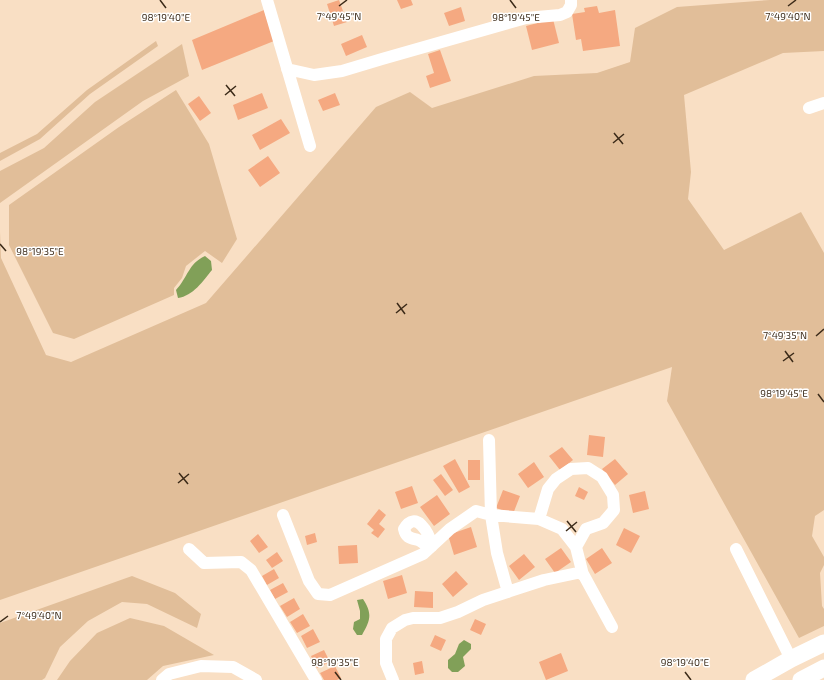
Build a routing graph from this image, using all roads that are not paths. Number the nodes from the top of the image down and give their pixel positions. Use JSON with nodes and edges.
{"nodes":[{"id":1,"x":267,"y":0,"type":"edge"},
{"id":2,"x":572,"y":0,"type":"edge"},
{"id":3,"x":287,"y":69,"type":"junction"},
{"id":4,"x":824,"y":103,"type":"edge"},
{"id":5,"x":809,"y":108,"type":"dead end"},
{"id":6,"x":310,"y":146,"type":"dead end"},
{"id":7,"x":489,"y":440,"type":"dead end"},
{"id":8,"x":283,"y":515,"type":"dead end"},
{"id":9,"x":491,"y":515,"type":"junction"},
{"id":10,"x":539,"y":519,"type":"junction"},
{"id":11,"x":576,"y":547,"type":"junction"},
{"id":12,"x":188,"y":549,"type":"dead end"},
{"id":13,"x":736,"y":549,"type":"dead end"},
{"id":14,"x":583,"y":575,"type":"junction"},
{"id":15,"x":508,"y":592,"type":"junction"},
{"id":16,"x":612,"y":627,"type":"dead end"},
{"id":17,"x":824,"y":643,"type":"edge"},
{"id":18,"x":791,"y":659,"type":"junction"},
{"id":19,"x":824,"y":668,"type":"edge"},
{"id":20,"x":162,"y":680,"type":"edge"},
{"id":21,"x":256,"y":680,"type":"edge"},
{"id":22,"x":316,"y":680,"type":"edge"},
{"id":23,"x":393,"y":680,"type":"edge"},
{"id":24,"x":754,"y":680,"type":"edge"},
{"id":25,"x":801,"y":680,"type":"edge"}],
"edges":[{"from":1,"to":3,"type":"street"},
{"from":2,"to":3,"type":"street"},
{"from":3,"to":6,"type":"street"},
{"from":4,"to":5,"type":"street"},
{"from":7,"to":9,"type":"street"},
{"from":8,"to":9,"type":"street"},
{"from":9,"to":10,"type":"street"},
{"from":9,"to":15,"type":"street"},
{"from":10,"to":11,"type":"street"},
{"from":10,"to":11,"type":"street"},
{"from":11,"to":14,"type":"street"},
{"from":12,"to":22,"type":"street"},
{"from":13,"to":18,"type":"street"},
{"from":14,"to":15,"type":"street"},
{"from":14,"to":16,"type":"street"},
{"from":15,"to":23,"type":"street"},
{"from":17,"to":18,"type":"main road"},
{"from":18,"to":24,"type":"main road"},
{"from":19,"to":25,"type":"main road"},
{"from":20,"to":21,"type":"street"}]}
